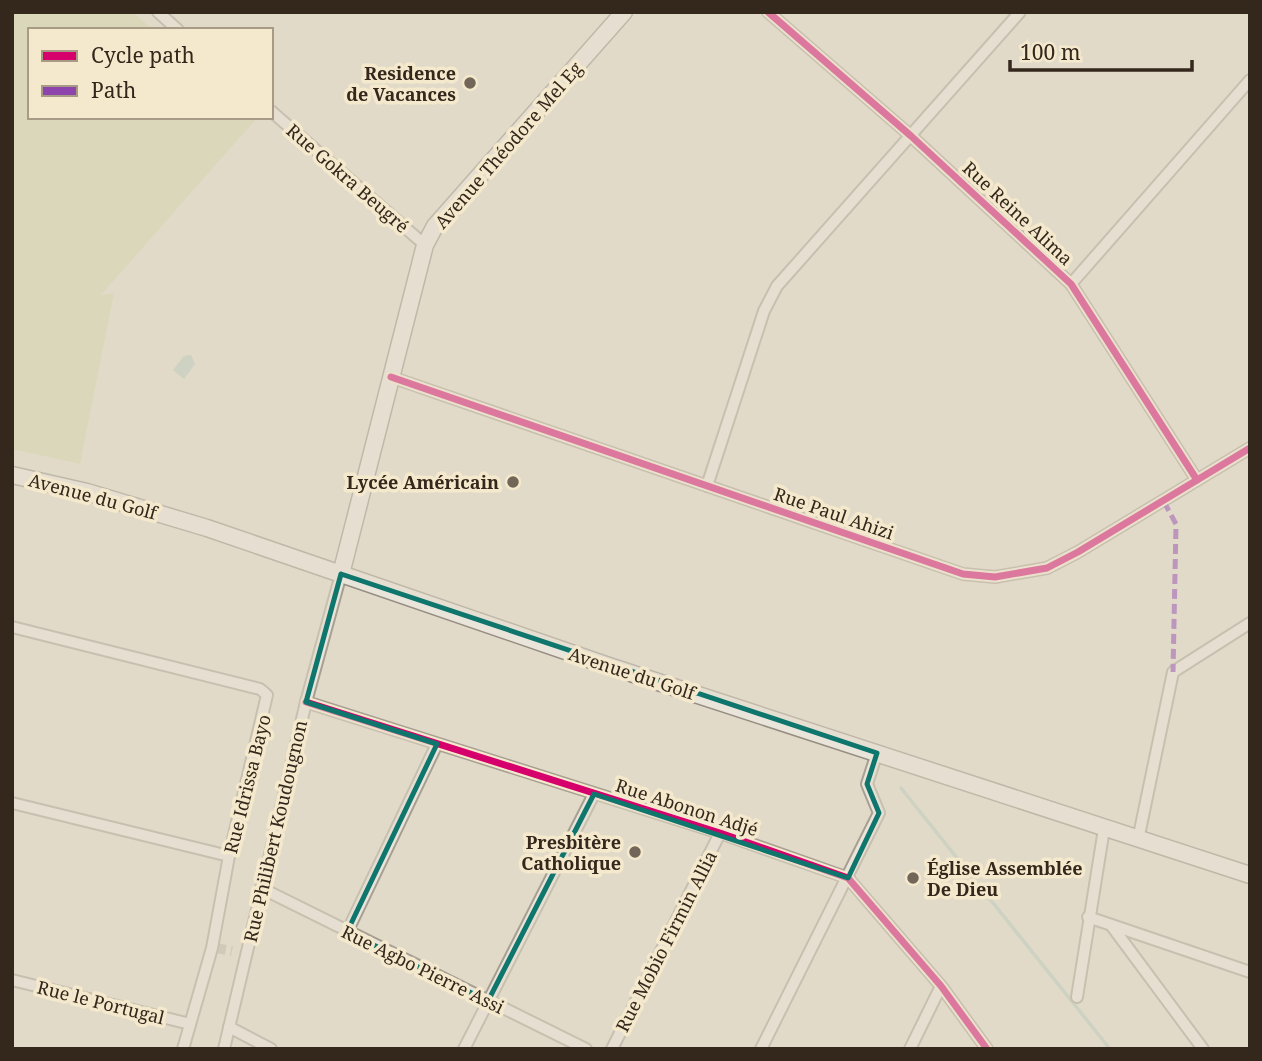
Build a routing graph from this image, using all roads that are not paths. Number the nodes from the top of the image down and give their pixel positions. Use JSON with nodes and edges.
{"nodes":[{"id":1,"x":158,"y":12,"type":"edge"},
{"id":2,"x":624,"y":12,"type":"edge"},
{"id":3,"x":768,"y":12,"type":"edge"},
{"id":4,"x":1020,"y":12,"type":"edge"},
{"id":5,"x":176,"y":28,"type":"edge"},
{"id":6,"x":1250,"y":80,"type":"edge"},
{"id":7,"x":273,"y":113,"type":"edge"},
{"id":8,"x":911,"y":136,"type":"junction"},
{"id":9,"x":425,"y":245,"type":"junction"},
{"id":10,"x":1071,"y":284,"type":"junction"},
{"id":11,"x":391,"y":377,"type":"junction"},
{"id":12,"x":1250,"y":448,"type":"edge"},
{"id":13,"x":12,"y":475,"type":"edge"},
{"id":14,"x":1198,"y":480,"type":"junction"},
{"id":15,"x":707,"y":486,"type":"junction"},
{"id":16,"x":341,"y":575,"type":"junction"},
{"id":17,"x":1250,"y":623,"type":"edge"},
{"id":18,"x":12,"y":627,"type":"edge"},
{"id":19,"x":306,"y":702,"type":"junction"},
{"id":20,"x":437,"y":744,"type":"junction"},
{"id":21,"x":877,"y":753,"type":"junction"},
{"id":22,"x":594,"y":794,"type":"junction"},
{"id":23,"x":12,"y":803,"type":"edge"},
{"id":24,"x":1104,"y":829,"type":"junction"},
{"id":25,"x":720,"y":833,"type":"junction"},
{"id":26,"x":1138,"y":840,"type":"junction"},
{"id":27,"x":229,"y":856,"type":"junction"},
{"id":28,"x":1250,"y":876,"type":"edge"},
{"id":29,"x":848,"y":878,"type":"junction"},
{"id":30,"x":261,"y":888,"type":"junction"},
{"id":31,"x":1088,"y":917,"type":"junction"},
{"id":32,"x":1111,"y":925,"type":"junction"},
{"id":33,"x":347,"y":932,"type":"junction"},
{"id":34,"x":232,"y":951,"type":"tunnel mouth"},
{"id":35,"x":246,"y":954,"type":"junction"},
{"id":36,"x":1250,"y":972,"type":"edge"},
{"id":37,"x":12,"y":980,"type":"edge"},
{"id":38,"x":941,"y":986,"type":"junction"},
{"id":39,"x":1077,"y":997,"type":"dead end"},
{"id":40,"x":488,"y":1001,"type":"junction"},
{"id":41,"x":190,"y":1024,"type":"junction"},
{"id":42,"x":229,"y":1027,"type":"junction"},
{"id":43,"x":183,"y":1049,"type":"edge"},
{"id":44,"x":224,"y":1049,"type":"edge"},
{"id":45,"x":271,"y":1049,"type":"edge"},
{"id":46,"x":464,"y":1049,"type":"edge"},
{"id":47,"x":586,"y":1049,"type":"edge"},
{"id":48,"x":612,"y":1049,"type":"edge"},
{"id":49,"x":761,"y":1049,"type":"edge"},
{"id":50,"x":910,"y":1049,"type":"edge"},
{"id":51,"x":987,"y":1049,"type":"edge"},
{"id":52,"x":1203,"y":1049,"type":"edge"}],
"edges":[{"from":1,"to":5,"type":"street"},
{"from":2,"to":9,"type":"main road","name":"Avenue Théodore Mel Eg"},
{"from":3,"to":8,"type":"street","name":"Rue Reine Alima"},
{"from":4,"to":8,"type":"street"},
{"from":6,"to":10,"type":"street"},
{"from":7,"to":9,"type":"street","name":"Rue Gokra Beugré"},
{"from":8,"to":10,"type":"street","name":"Rue Reine Alima"},
{"from":8,"to":15,"type":"street"},
{"from":9,"to":11,"type":"main road","name":"Avenue Théodore Mel Eg"},
{"from":10,"to":14,"type":"street","name":"Rue Reine Alima"},
{"from":11,"to":15,"type":"street","name":"Rue Paul Ahizi"},
{"from":11,"to":16,"type":"main road","name":"Avenue Théodore Mel Eg"},
{"from":12,"to":14,"type":"street","name":"Rue Paul Ahizi"},
{"from":13,"to":16,"type":"main road","name":"Avenue du Golf"},
{"from":14,"to":15,"type":"street","name":"Rue Paul Ahizi"},
{"from":16,"to":19,"type":"street","name":"Rue Philibert Koudougnon"},
{"from":16,"to":21,"type":"main road","name":"Avenue du Golf"},
{"from":17,"to":26,"type":"street"},
{"from":18,"to":27,"type":"street","name":"Rue Idrissa Bayo"},
{"from":19,"to":20,"type":"street","name":"Rue Abonon Adjé"},
{"from":19,"to":30,"type":"street","name":"Rue Philibert Koudougnon"},
{"from":20,"to":22,"type":"street","name":"Rue Abonon Adjé"},
{"from":20,"to":33,"type":"street"},
{"from":21,"to":24,"type":"main road","name":"Avenue du Golf"},
{"from":21,"to":29,"type":"street"},
{"from":22,"to":25,"type":"street","name":"Rue Abonon Adjé"},
{"from":22,"to":40,"type":"street"},
{"from":23,"to":27,"type":"street"},
{"from":24,"to":26,"type":"main road","name":"Avenue du Golf"},
{"from":24,"to":31,"type":"street"},
{"from":25,"to":29,"type":"street","name":"Rue Abonon Adjé"},
{"from":25,"to":48,"type":"street","name":"Rue Mobio Firmin Allia"},
{"from":26,"to":28,"type":"main road","name":"Avenue du Golf"},
{"from":27,"to":41,"type":"street","name":"Rue Idrissa Bayo"},
{"from":29,"to":38,"type":"street","name":"Rue Abonon Adjé"},
{"from":29,"to":49,"type":"street"},
{"from":30,"to":33,"type":"street","name":"Rue Agbo Pierre Assi"},
{"from":30,"to":35,"type":"street","name":"Rue Philibert Koudougnon"},
{"from":31,"to":32,"type":"street"},
{"from":31,"to":39,"type":"street"},
{"from":32,"to":36,"type":"street"},
{"from":32,"to":52,"type":"street"},
{"from":33,"to":40,"type":"street","name":"Rue Agbo Pierre Assi"},
{"from":34,"to":35,"type":"street"},
{"from":35,"to":42,"type":"street","name":"Rue Philibert Koudougnon"},
{"from":37,"to":41,"type":"street","name":"Rue le Portugal"},
{"from":38,"to":50,"type":"street"},
{"from":38,"to":51,"type":"street","name":"Rue Abonon Adjé"},
{"from":40,"to":46,"type":"street"},
{"from":40,"to":47,"type":"street","name":"Rue Agbo Pierre Assi"},
{"from":41,"to":43,"type":"street","name":"Rue Idrissa Bayo"},
{"from":42,"to":44,"type":"street","name":"Rue Philibert Koudougnon"},
{"from":42,"to":45,"type":"street"}]}
